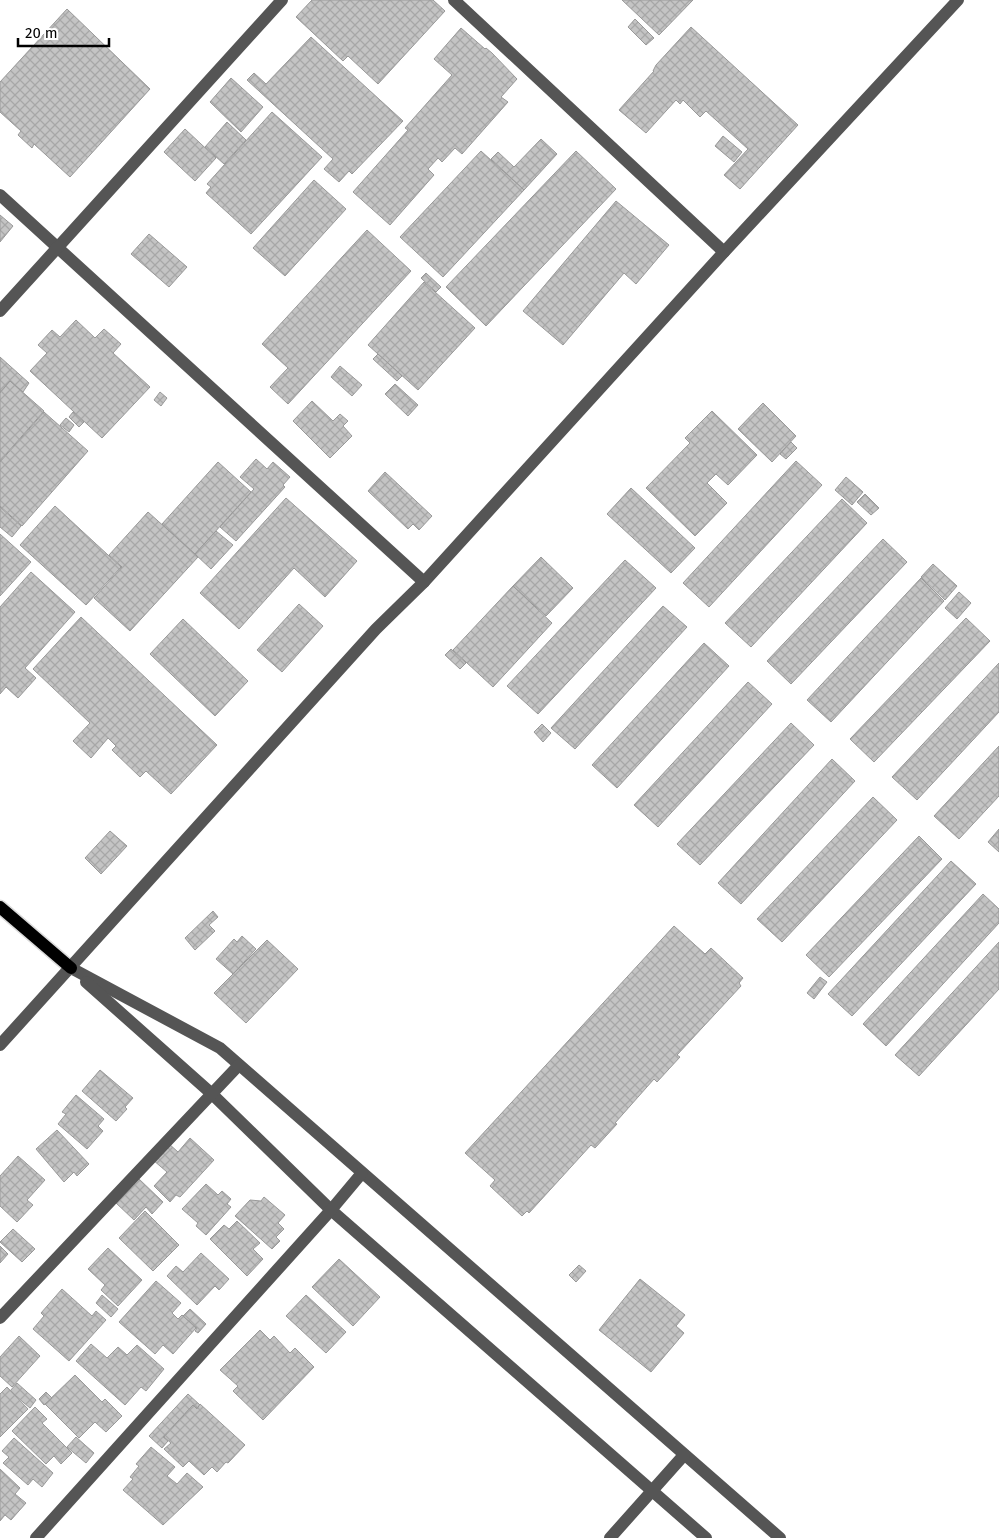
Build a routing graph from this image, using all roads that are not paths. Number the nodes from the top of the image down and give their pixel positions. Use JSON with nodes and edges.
{"nodes":[{"id":1,"x":282,"y":0,"type":"edge"},
{"id":2,"x":454,"y":0,"type":"edge"},
{"id":3,"x":958,"y":0,"type":"edge"},
{"id":4,"x":0,"y":195,"type":"edge"},
{"id":5,"x":59,"y":248,"type":"junction"},
{"id":6,"x":724,"y":252,"type":"junction"},
{"id":7,"x":0,"y":311,"type":"edge"},
{"id":8,"x":424,"y":582,"type":"junction"},
{"id":9,"x":0,"y":906,"type":"edge"},
{"id":10,"x":71,"y":968,"type":"junction"},
{"id":11,"x":0,"y":1045,"type":"edge"},
{"id":12,"x":239,"y":1065,"type":"junction"},
{"id":13,"x":212,"y":1094,"type":"junction"},
{"id":14,"x":362,"y":1173,"type":"junction"},
{"id":15,"x":332,"y":1210,"type":"junction"},
{"id":16,"x":0,"y":1318,"type":"edge"},
{"id":17,"x":684,"y":1455,"type":"junction"},
{"id":18,"x":653,"y":1491,"type":"junction"},
{"id":19,"x":36,"y":1538,"type":"edge"},
{"id":20,"x":610,"y":1538,"type":"edge"},
{"id":21,"x":706,"y":1538,"type":"edge"},
{"id":22,"x":780,"y":1538,"type":"edge"}],
"edges":[{"from":1,"to":5,"type":"street"},
{"from":2,"to":6,"type":"street"},
{"from":3,"to":6,"type":"street"},
{"from":4,"to":5,"type":"street"},
{"from":5,"to":7,"type":"street"},
{"from":5,"to":8,"type":"street"},
{"from":6,"to":8,"type":"street"},
{"from":8,"to":10,"type":"street"},
{"from":9,"to":10,"type":"main road"},
{"from":10,"to":11,"type":"street"},
{"from":10,"to":12,"type":"street"},
{"from":10,"to":13,"type":"street"},
{"from":12,"to":13,"type":"street"},
{"from":12,"to":14,"type":"street"},
{"from":13,"to":15,"type":"street"},
{"from":13,"to":16,"type":"street"},
{"from":14,"to":15,"type":"street"},
{"from":14,"to":17,"type":"street"},
{"from":15,"to":18,"type":"street"},
{"from":15,"to":19,"type":"street"},
{"from":17,"to":18,"type":"street"},
{"from":17,"to":22,"type":"street"},
{"from":18,"to":20,"type":"street"},
{"from":18,"to":21,"type":"street"}]}
